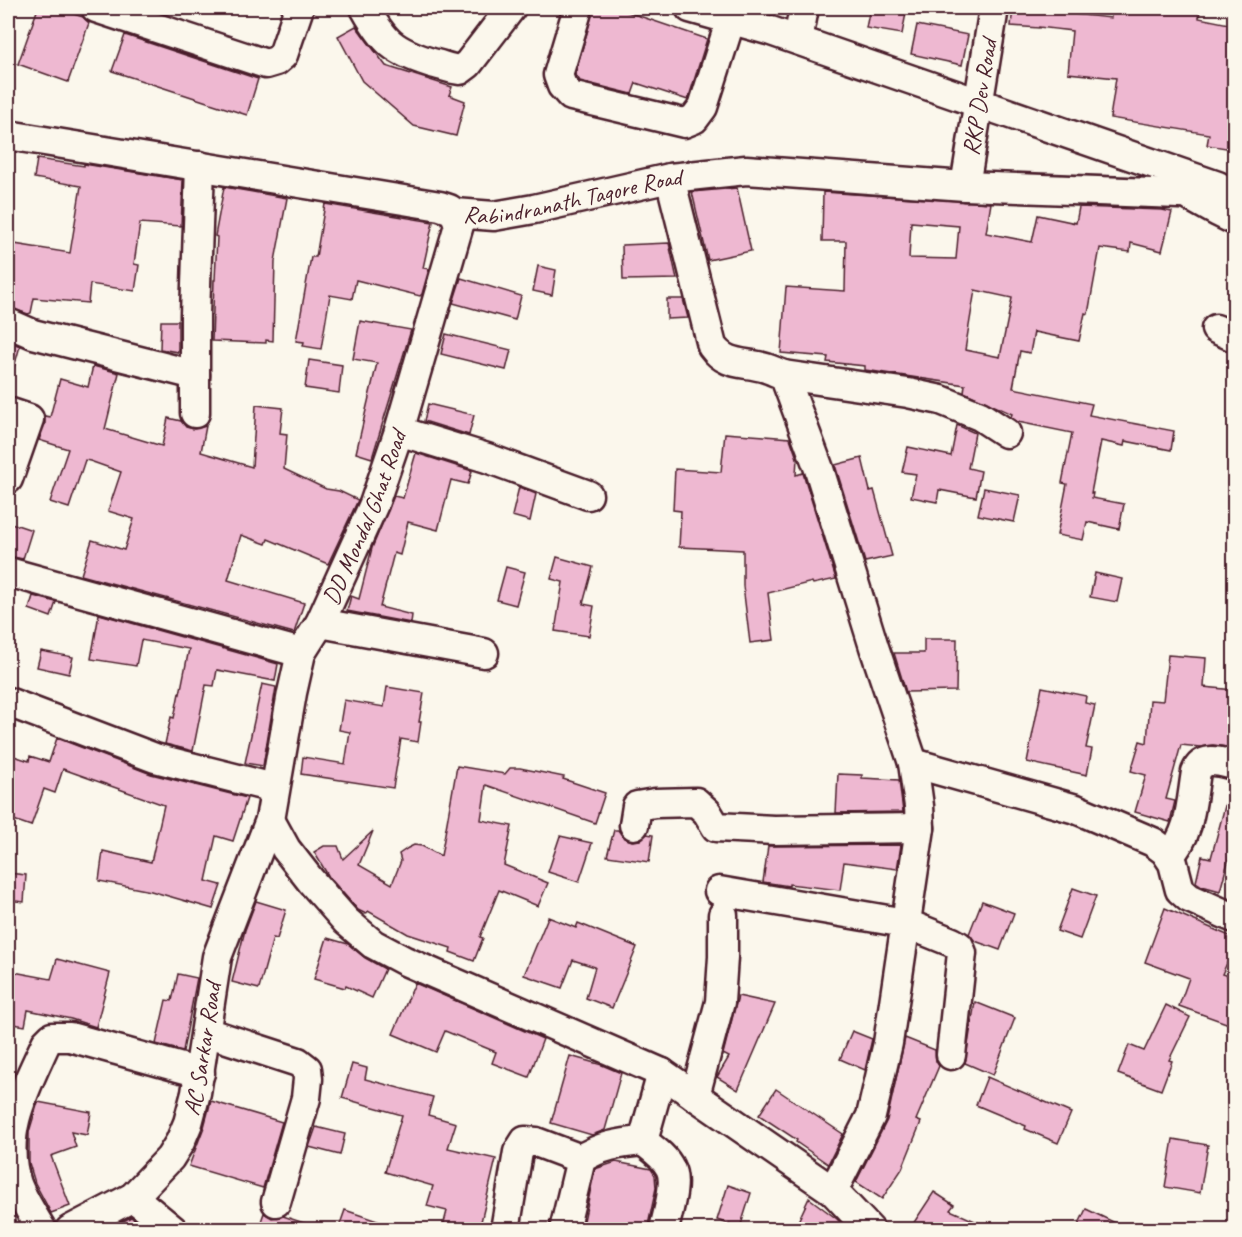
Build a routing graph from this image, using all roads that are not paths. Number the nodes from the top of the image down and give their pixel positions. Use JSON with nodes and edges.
{"nodes":[{"id":1,"x":101,"y":8,"type":"edge"},
{"id":2,"x":299,"y":8,"type":"edge"},
{"id":3,"x":365,"y":8,"type":"edge"},
{"id":4,"x":511,"y":8,"type":"edge"},
{"id":5,"x":578,"y":8,"type":"edge"},
{"id":6,"x":690,"y":8,"type":"edge"},
{"id":7,"x":804,"y":8,"type":"edge"},
{"id":8,"x":994,"y":8,"type":"edge"},
{"id":9,"x":731,"y":19,"type":"junction"},
{"id":10,"x":798,"y":40,"type":"junction"},
{"id":11,"x":980,"y":103,"type":"junction"},
{"id":12,"x":8,"y":135,"type":"edge"},
{"id":13,"x":200,"y":166,"type":"junction"},
{"id":14,"x":670,"y":178,"type":"junction"},
{"id":15,"x":965,"y":186,"type":"junction"},
{"id":16,"x":1187,"y":194,"type":"junction"},
{"id":17,"x":1234,"y":194,"type":"edge"},
{"id":18,"x":455,"y":213,"type":"junction"},
{"id":19,"x":1234,"y":220,"type":"edge"},
{"id":20,"x":8,"y":323,"type":"edge"},
{"id":21,"x":195,"y":375,"type":"junction"},
{"id":22,"x":784,"y":375,"type":"junction"},
{"id":23,"x":8,"y":412,"type":"edge"},
{"id":24,"x":195,"y":413,"type":"dead end"},
{"id":25,"x":399,"y":431,"type":"junction"},
{"id":26,"x":1006,"y":433,"type":"dead end"},
{"id":27,"x":8,"y":479,"type":"edge"},
{"id":28,"x":588,"y":495,"type":"dead end"},
{"id":29,"x":8,"y":572,"type":"edge"},
{"id":30,"x":320,"y":623,"type":"junction"},
{"id":31,"x":301,"y":653,"type":"junction"},
{"id":32,"x":484,"y":653,"type":"dead end"},
{"id":33,"x":8,"y":702,"type":"edge"},
{"id":34,"x":913,"y":763,"type":"junction"},
{"id":35,"x":1234,"y":765,"type":"edge"},
{"id":36,"x":274,"y":788,"type":"junction"},
{"id":37,"x":270,"y":820,"type":"junction"},
{"id":38,"x":634,"y":825,"type":"dead end"},
{"id":39,"x":920,"y":828,"type":"junction"},
{"id":40,"x":1169,"y":856,"type":"junction"},
{"id":41,"x":1234,"y":918,"type":"edge"},
{"id":42,"x":905,"y":923,"type":"junction"},
{"id":43,"x":206,"y":1032,"type":"junction"},
{"id":44,"x":951,"y":1054,"type":"dead end"},
{"id":45,"x":200,"y":1073,"type":"junction"},
{"id":46,"x":662,"y":1073,"type":"junction"},
{"id":47,"x":695,"y":1096,"type":"junction"},
{"id":48,"x":643,"y":1141,"type":"junction"},
{"id":49,"x":581,"y":1159,"type":"junction"},
{"id":50,"x":833,"y":1191,"type":"junction"},
{"id":51,"x":133,"y":1197,"type":"junction"},
{"id":52,"x":276,"y":1202,"type":"dead end"},
{"id":53,"x":42,"y":1230,"type":"edge"},
{"id":54,"x":70,"y":1230,"type":"edge"},
{"id":55,"x":173,"y":1230,"type":"edge"},
{"id":56,"x":505,"y":1230,"type":"edge"},
{"id":57,"x":564,"y":1230,"type":"edge"},
{"id":58,"x":664,"y":1230,"type":"edge"},
{"id":59,"x":870,"y":1230,"type":"edge"}],
"edges":[{"from":1,"to":2,"type":"street"},
{"from":3,"to":4,"type":"street"},
{"from":5,"to":9,"type":"street"},
{"from":6,"to":9,"type":"street"},
{"from":7,"to":10,"type":"street"},
{"from":8,"to":11,"type":"street","name":"RKP Dev Road"},
{"from":9,"to":10,"type":"street"},
{"from":10,"to":11,"type":"street"},
{"from":11,"to":15,"type":"street","name":"RKP Dev Road"},
{"from":11,"to":17,"type":"street"},
{"from":12,"to":13,"type":"street","name":"Rabindranath Tagore Road"},
{"from":13,"to":18,"type":"street","name":"Rabindranath Tagore Road"},
{"from":13,"to":21,"type":"street"},
{"from":14,"to":15,"type":"street","name":"Rabindranath Tagore Road"},
{"from":14,"to":18,"type":"street","name":"Rabindranath Tagore Road"},
{"from":14,"to":22,"type":"street"},
{"from":15,"to":16,"type":"street","name":"Rabindranath Tagore Road"},
{"from":16,"to":17,"type":"street","name":"Rabindranath Tagore Road"},
{"from":16,"to":19,"type":"street"},
{"from":18,"to":25,"type":"street","name":"DD Mondal Ghat Road"},
{"from":20,"to":21,"type":"street"},
{"from":21,"to":24,"type":"street"},
{"from":22,"to":26,"type":"street"},
{"from":22,"to":34,"type":"street"},
{"from":23,"to":27,"type":"street"},
{"from":25,"to":28,"type":"street"},
{"from":25,"to":30,"type":"street","name":"DD Mondal Ghat Road"},
{"from":29,"to":31,"type":"street"},
{"from":30,"to":31,"type":"street","name":"DD Mondal Ghat Road"},
{"from":30,"to":32,"type":"street"},
{"from":31,"to":36,"type":"street","name":"DD Mondal Ghat Road"},
{"from":33,"to":36,"type":"street"},
{"from":34,"to":39,"type":"street"},
{"from":34,"to":40,"type":"street"},
{"from":35,"to":40,"type":"street"},
{"from":36,"to":37,"type":"street","name":"DD Mondal Ghat Road"},
{"from":37,"to":43,"type":"street","name":"AC Sarkar Road"},
{"from":37,"to":46,"type":"street"},
{"from":38,"to":39,"type":"street"},
{"from":39,"to":42,"type":"street"},
{"from":40,"to":41,"type":"street"},
{"from":42,"to":44,"type":"street"},
{"from":42,"to":47,"type":"street"},
{"from":42,"to":50,"type":"street"},
{"from":43,"to":45,"type":"street","name":"AC Sarkar Road"},
{"from":43,"to":52,"type":"street"},
{"from":45,"to":51,"type":"street","name":"AC Sarkar Road"},
{"from":45,"to":53,"type":"street"},
{"from":46,"to":47,"type":"street"},
{"from":46,"to":48,"type":"street"},
{"from":47,"to":50,"type":"street"},
{"from":48,"to":49,"type":"street"},
{"from":48,"to":58,"type":"street"},
{"from":49,"to":56,"type":"street"},
{"from":49,"to":57,"type":"street"},
{"from":50,"to":59,"type":"street"},
{"from":51,"to":54,"type":"street","name":"AC Sarkar Road"},
{"from":51,"to":55,"type":"street"}]}
